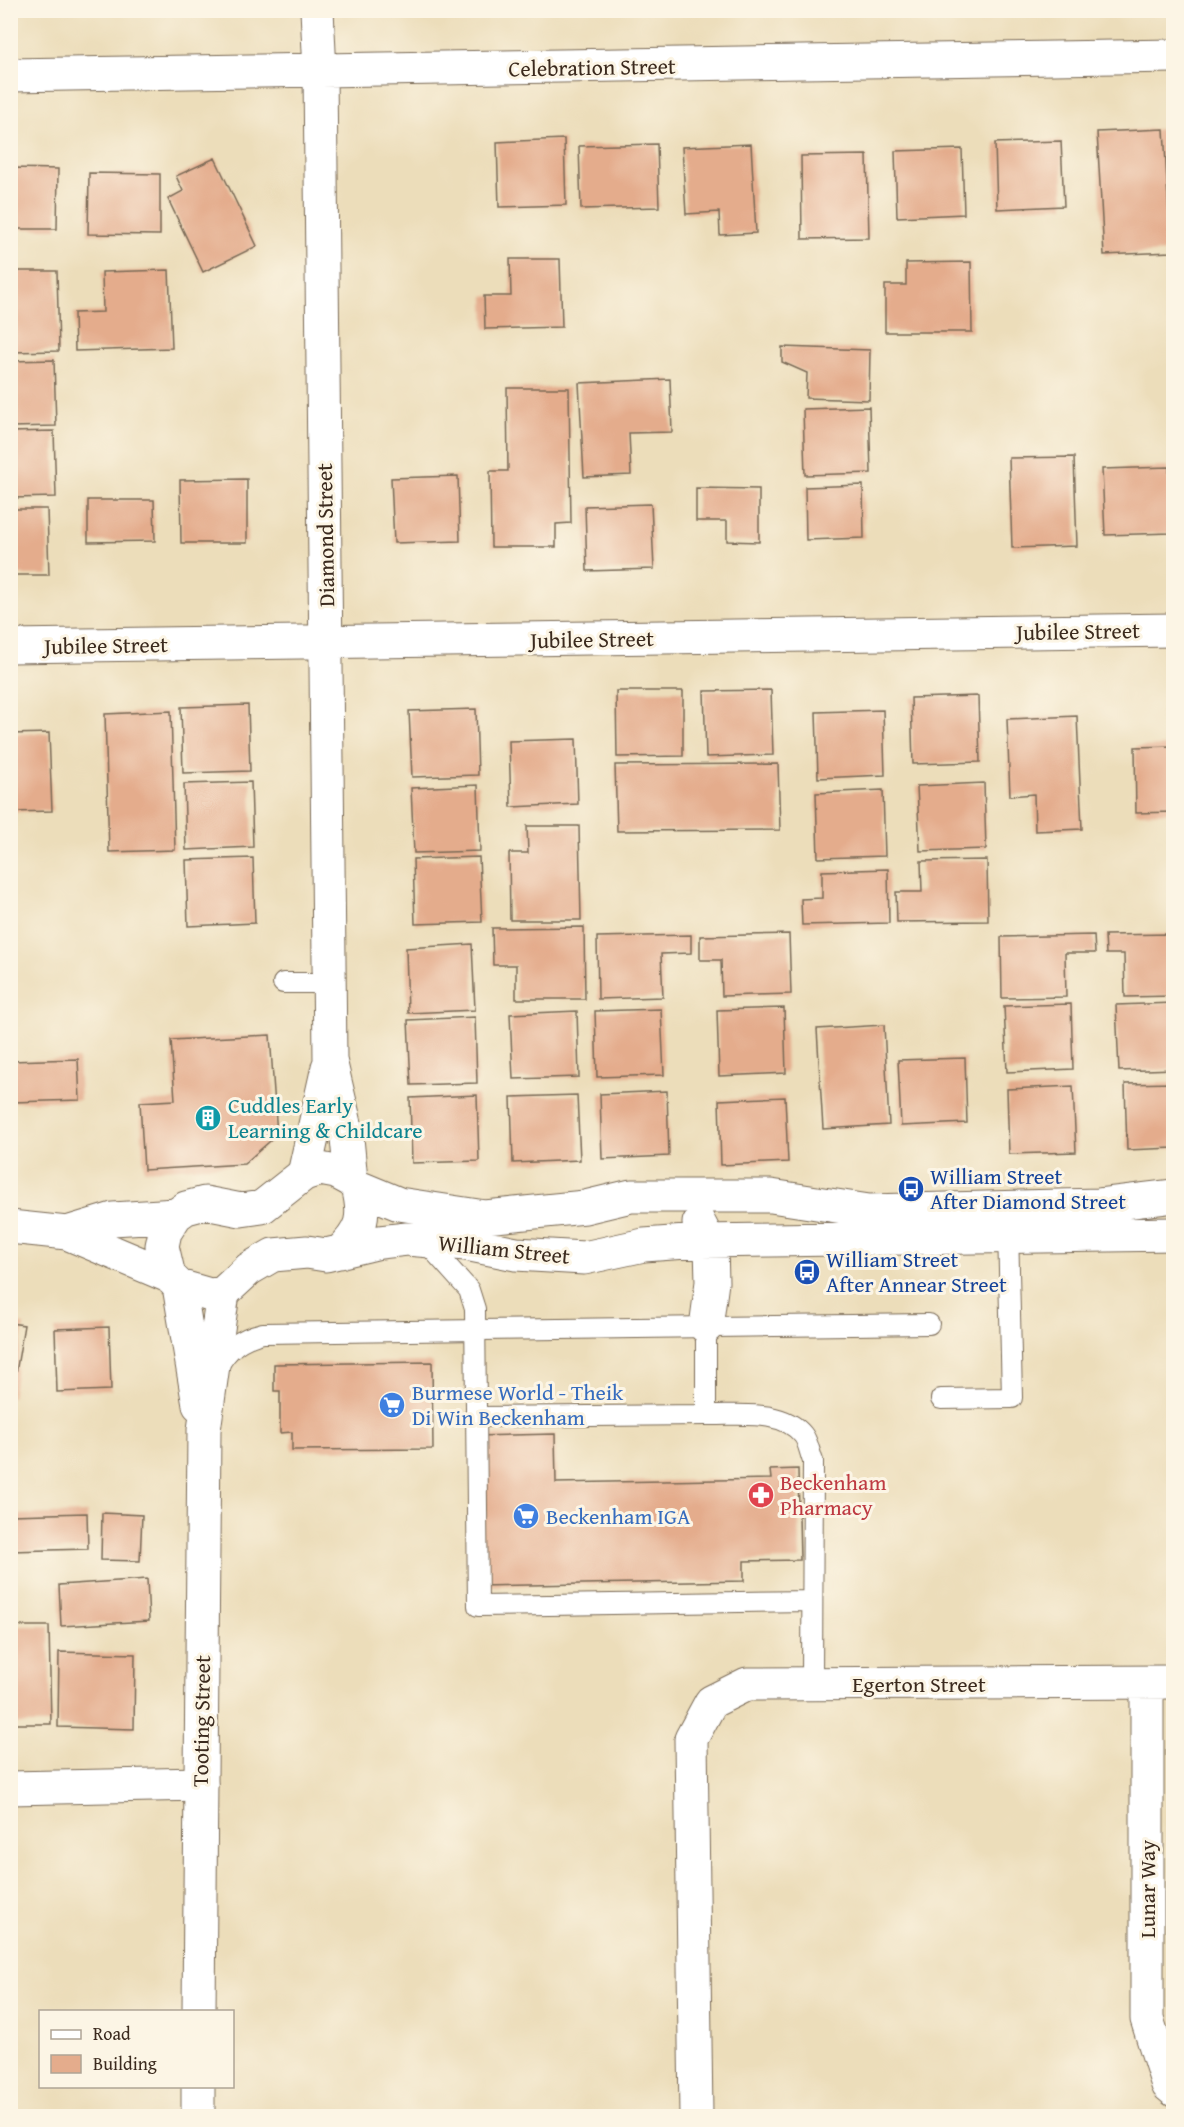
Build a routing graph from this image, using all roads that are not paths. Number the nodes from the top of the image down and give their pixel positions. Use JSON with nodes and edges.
{"nodes":[{"id":1,"x":317,"y":10,"type":"edge"},
{"id":2,"x":1173,"y":56,"type":"edge"},
{"id":3,"x":320,"y":72,"type":"junction"},
{"id":4,"x":10,"y":75,"type":"edge"},
{"id":5,"x":1173,"y":630,"type":"edge"},
{"id":6,"x":327,"y":642,"type":"junction"},
{"id":7,"x":10,"y":646,"type":"edge"},
{"id":8,"x":283,"y":983,"type":"dead end"},
{"id":9,"x":329,"y":983,"type":"junction"},
{"id":10,"x":330,"y":1060,"type":"junction"},
{"id":11,"x":304,"y":1174,"type":"junction"},
{"id":12,"x":355,"y":1183,"type":"junction"},
{"id":13,"x":1173,"y":1196,"type":"edge"},
{"id":14,"x":793,"y":1198,"type":"junction"},
{"id":15,"x":543,"y":1212,"type":"junction"},
{"id":16,"x":176,"y":1215,"type":"junction"},
{"id":17,"x":1008,"y":1222,"type":"junction"},
{"id":18,"x":10,"y":1227,"type":"edge"},
{"id":19,"x":67,"y":1233,"type":"junction"},
{"id":20,"x":1173,"y":1234,"type":"edge"},
{"id":21,"x":426,"y":1241,"type":"junction"},
{"id":22,"x":750,"y":1241,"type":"junction"},
{"id":23,"x":692,"y":1242,"type":"junction"},
{"id":24,"x":340,"y":1252,"type":"junction"},
{"id":25,"x":174,"y":1281,"type":"junction"},
{"id":26,"x":712,"y":1282,"type":"junction"},
{"id":27,"x":223,"y":1293,"type":"junction"},
{"id":28,"x":929,"y":1324,"type":"dead end"},
{"id":29,"x":706,"y":1327,"type":"junction"},
{"id":30,"x":475,"y":1330,"type":"junction"},
{"id":31,"x":214,"y":1372,"type":"junction"},
{"id":32,"x":941,"y":1399,"type":"dead end"},
{"id":33,"x":706,"y":1415,"type":"junction"},
{"id":34,"x":474,"y":1417,"type":"junction"},
{"id":35,"x":204,"y":1430,"type":"junction"},
{"id":36,"x":812,"y":1601,"type":"junction"},
{"id":37,"x":1160,"y":1683,"type":"edge"},
{"id":38,"x":812,"y":1684,"type":"junction"},
{"id":39,"x":201,"y":1784,"type":"junction"},
{"id":40,"x":10,"y":1788,"type":"edge"},
{"id":41,"x":199,"y":2010,"type":"edge"},
{"id":42,"x":198,"y":2088,"type":"edge"},
{"id":43,"x":1173,"y":2090,"type":"edge"},
{"id":44,"x":198,"y":2116,"type":"edge"},
{"id":45,"x":696,"y":2116,"type":"edge"}],
"edges":[{"from":1,"to":3,"type":"street","name":"Diamond Street"},
{"from":2,"to":3,"type":"street","name":"Celebration Street"},
{"from":3,"to":4,"type":"street","name":"Celebration Street"},
{"from":3,"to":6,"type":"street","name":"Diamond Street"},
{"from":5,"to":6,"type":"street","name":"Jubilee Street"},
{"from":6,"to":7,"type":"street","name":"Jubilee Street"},
{"from":6,"to":9,"type":"street","name":"Diamond Street"},
{"from":8,"to":9,"type":"lane"},
{"from":9,"to":10,"type":"street","name":"Diamond Street"},
{"from":10,"to":11,"type":"street","name":"Diamond Street"},
{"from":10,"to":12,"type":"street","name":"Diamond Street"},
{"from":11,"to":12,"type":"street","name":"William Street"},
{"from":11,"to":16,"type":"street"},
{"from":12,"to":15,"type":"street","name":"William Street"},
{"from":12,"to":24,"type":"street"},
{"from":13,"to":17,"type":"street","name":"William Street"},
{"from":14,"to":15,"type":"street","name":"William Street"},
{"from":14,"to":17,"type":"street","name":"William Street"},
{"from":14,"to":23,"type":"street","name":"William Street"},
{"from":15,"to":23,"type":"street","name":"William Street"},
{"from":16,"to":19,"type":"street"},
{"from":16,"to":25,"type":"street"},
{"from":17,"to":20,"type":"street","name":"William Street"},
{"from":17,"to":22,"type":"street","name":"William Street"},
{"from":17,"to":32,"type":"lane"},
{"from":18,"to":19,"type":"street"},
{"from":19,"to":25,"type":"street"},
{"from":21,"to":23,"type":"street","name":"William Street"},
{"from":21,"to":24,"type":"street","name":"William Street"},
{"from":21,"to":30,"type":"lane"},
{"from":22,"to":23,"type":"street","name":"William Street"},
{"from":22,"to":26,"type":"street"},
{"from":23,"to":26,"type":"street"},
{"from":23,"to":29,"type":"street"},
{"from":24,"to":27,"type":"street","name":"William Street"},
{"from":25,"to":27,"type":"street"},
{"from":25,"to":35,"type":"street","name":"Tooting Street"},
{"from":26,"to":29,"type":"street"},
{"from":27,"to":31,"type":"street","name":"Tooting Street"},
{"from":28,"to":29,"type":"lane"},
{"from":29,"to":30,"type":"lane"},
{"from":29,"to":33,"type":"lane"},
{"from":30,"to":31,"type":"lane"},
{"from":30,"to":34,"type":"lane"},
{"from":31,"to":35,"type":"street","name":"Tooting Street"},
{"from":33,"to":34,"type":"lane"},
{"from":33,"to":36,"type":"lane"},
{"from":34,"to":36,"type":"lane"},
{"from":35,"to":39,"type":"street","name":"Tooting Street"},
{"from":36,"to":38,"type":"lane"},
{"from":37,"to":38,"type":"street","name":"Egerton Street"},
{"from":37,"to":43,"type":"street","name":"Lunar Way"},
{"from":38,"to":45,"type":"street","name":"Egerton Street"},
{"from":39,"to":40,"type":"street"},
{"from":39,"to":41,"type":"street","name":"Tooting Street"},
{"from":42,"to":44,"type":"street"}]}
